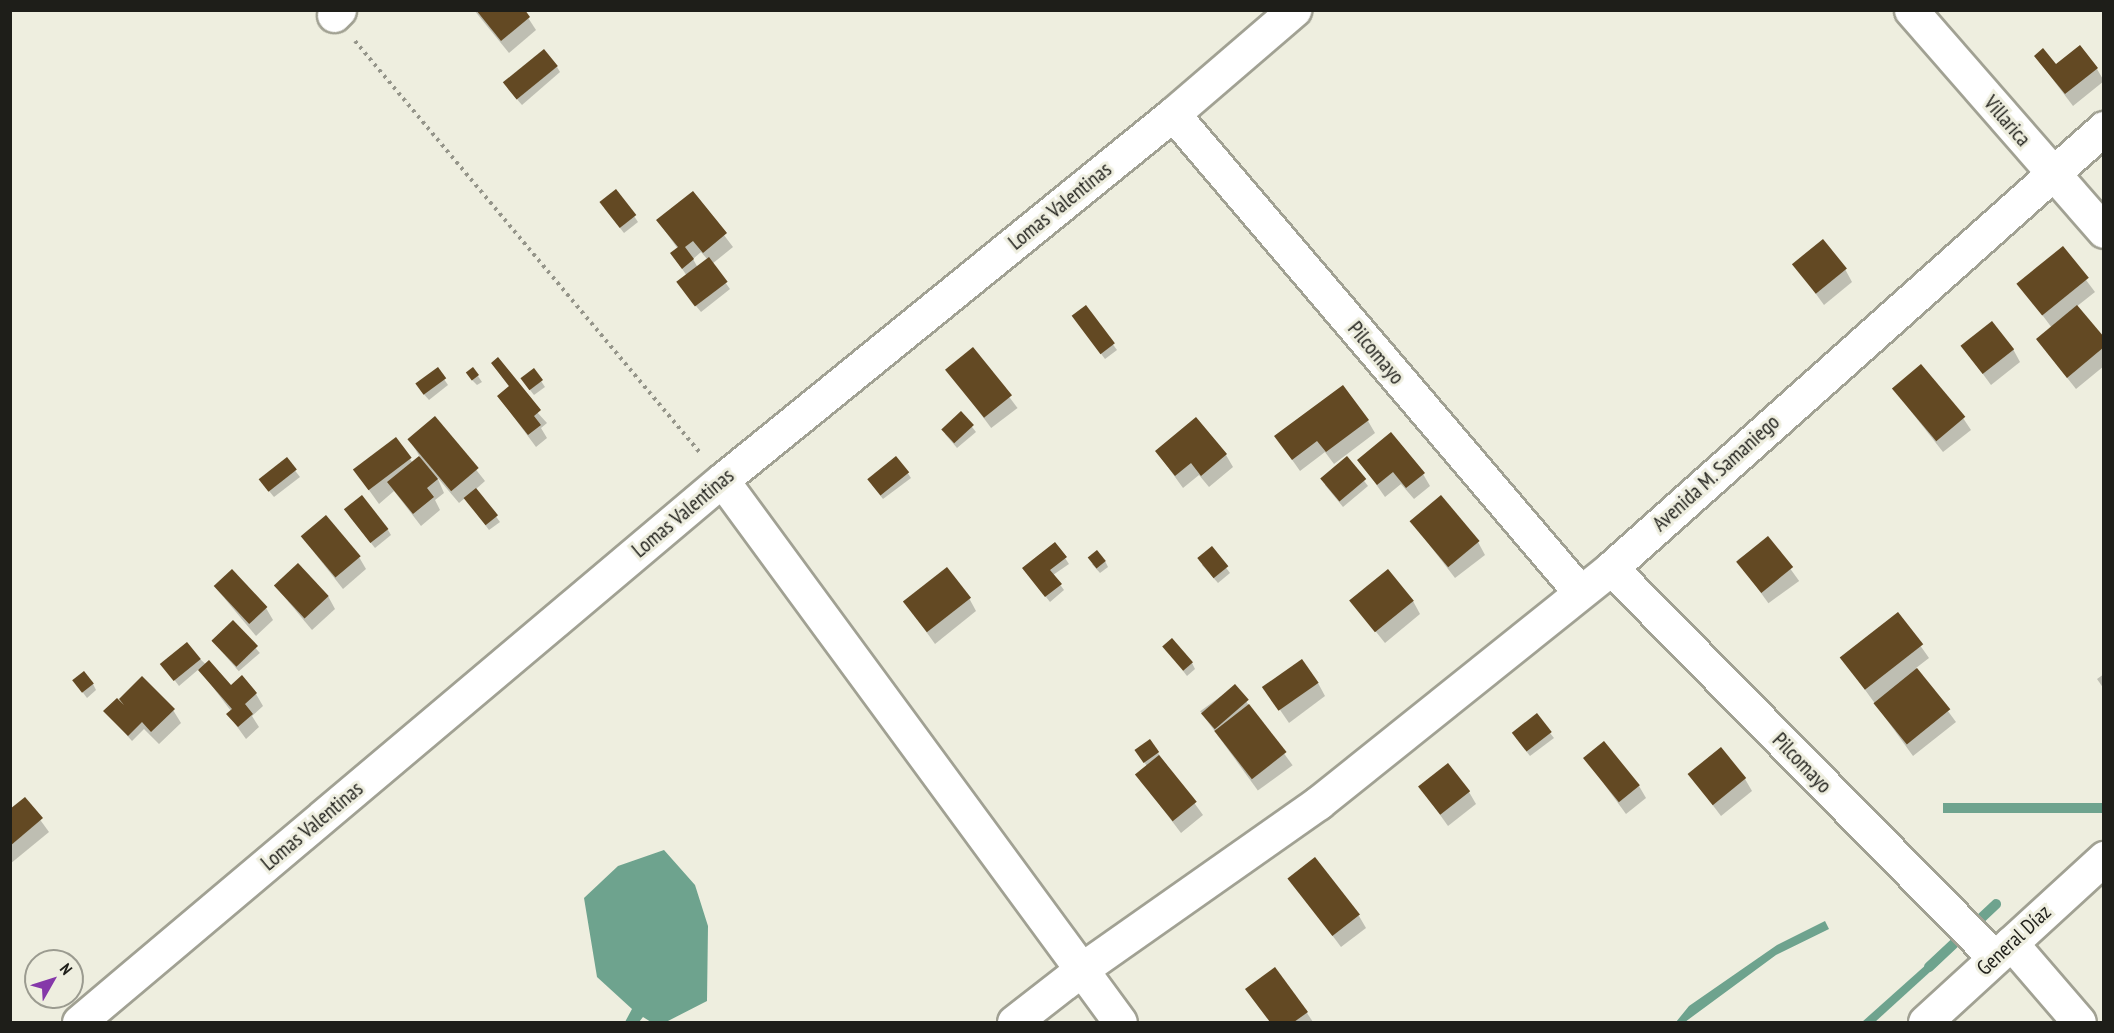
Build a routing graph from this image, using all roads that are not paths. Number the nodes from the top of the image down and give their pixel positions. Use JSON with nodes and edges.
{"nodes":[{"id":1,"x":1294,"y":10,"type":"edge"},
{"id":2,"x":1911,"y":10,"type":"edge"},
{"id":3,"x":1173,"y":114,"type":"junction"},
{"id":4,"x":2103,"y":128,"type":"edge"},
{"id":5,"x":2052,"y":173,"type":"junction"},
{"id":6,"x":2103,"y":231,"type":"edge"},
{"id":7,"x":722,"y":480,"type":"junction"},
{"id":8,"x":1611,"y":567,"type":"junction"},
{"id":9,"x":1580,"y":592,"type":"junction"},
{"id":10,"x":2103,"y":858,"type":"edge"},
{"id":11,"x":2003,"y":951,"type":"junction"},
{"id":12,"x":1082,"y":969,"type":"junction"},
{"id":13,"x":79,"y":1023,"type":"edge"},
{"id":14,"x":1014,"y":1023,"type":"edge"},
{"id":15,"x":1120,"y":1023,"type":"edge"},
{"id":16,"x":1925,"y":1023,"type":"edge"},
{"id":17,"x":2079,"y":1023,"type":"edge"}],
"edges":[{"from":1,"to":3,"type":"street","name":"Lomas Valentinas"},
{"from":2,"to":5,"type":"street","name":"Villarica"},
{"from":3,"to":7,"type":"street","name":"Lomas Valentinas"},
{"from":3,"to":9,"type":"street","name":"Pilcomayo"},
{"from":4,"to":5,"type":"street","name":"Avenida M. Samaniego"},
{"from":5,"to":6,"type":"street","name":"Villarica"},
{"from":5,"to":8,"type":"street","name":"Avenida M. Samaniego"},
{"from":7,"to":12,"type":"street"},
{"from":7,"to":13,"type":"street","name":"Lomas Valentinas"},
{"from":8,"to":9,"type":"street","name":"Avenida M. Samaniego"},
{"from":8,"to":11,"type":"street","name":"Pilcomayo"},
{"from":9,"to":12,"type":"street","name":"Avenida M. Samaniego"},
{"from":10,"to":11,"type":"street","name":"General Díaz"},
{"from":11,"to":16,"type":"street","name":"General Díaz"},
{"from":11,"to":17,"type":"street","name":"Pilcomayo"},
{"from":12,"to":14,"type":"street","name":"Avenida M. Samaniego"},
{"from":12,"to":15,"type":"street"}]}
